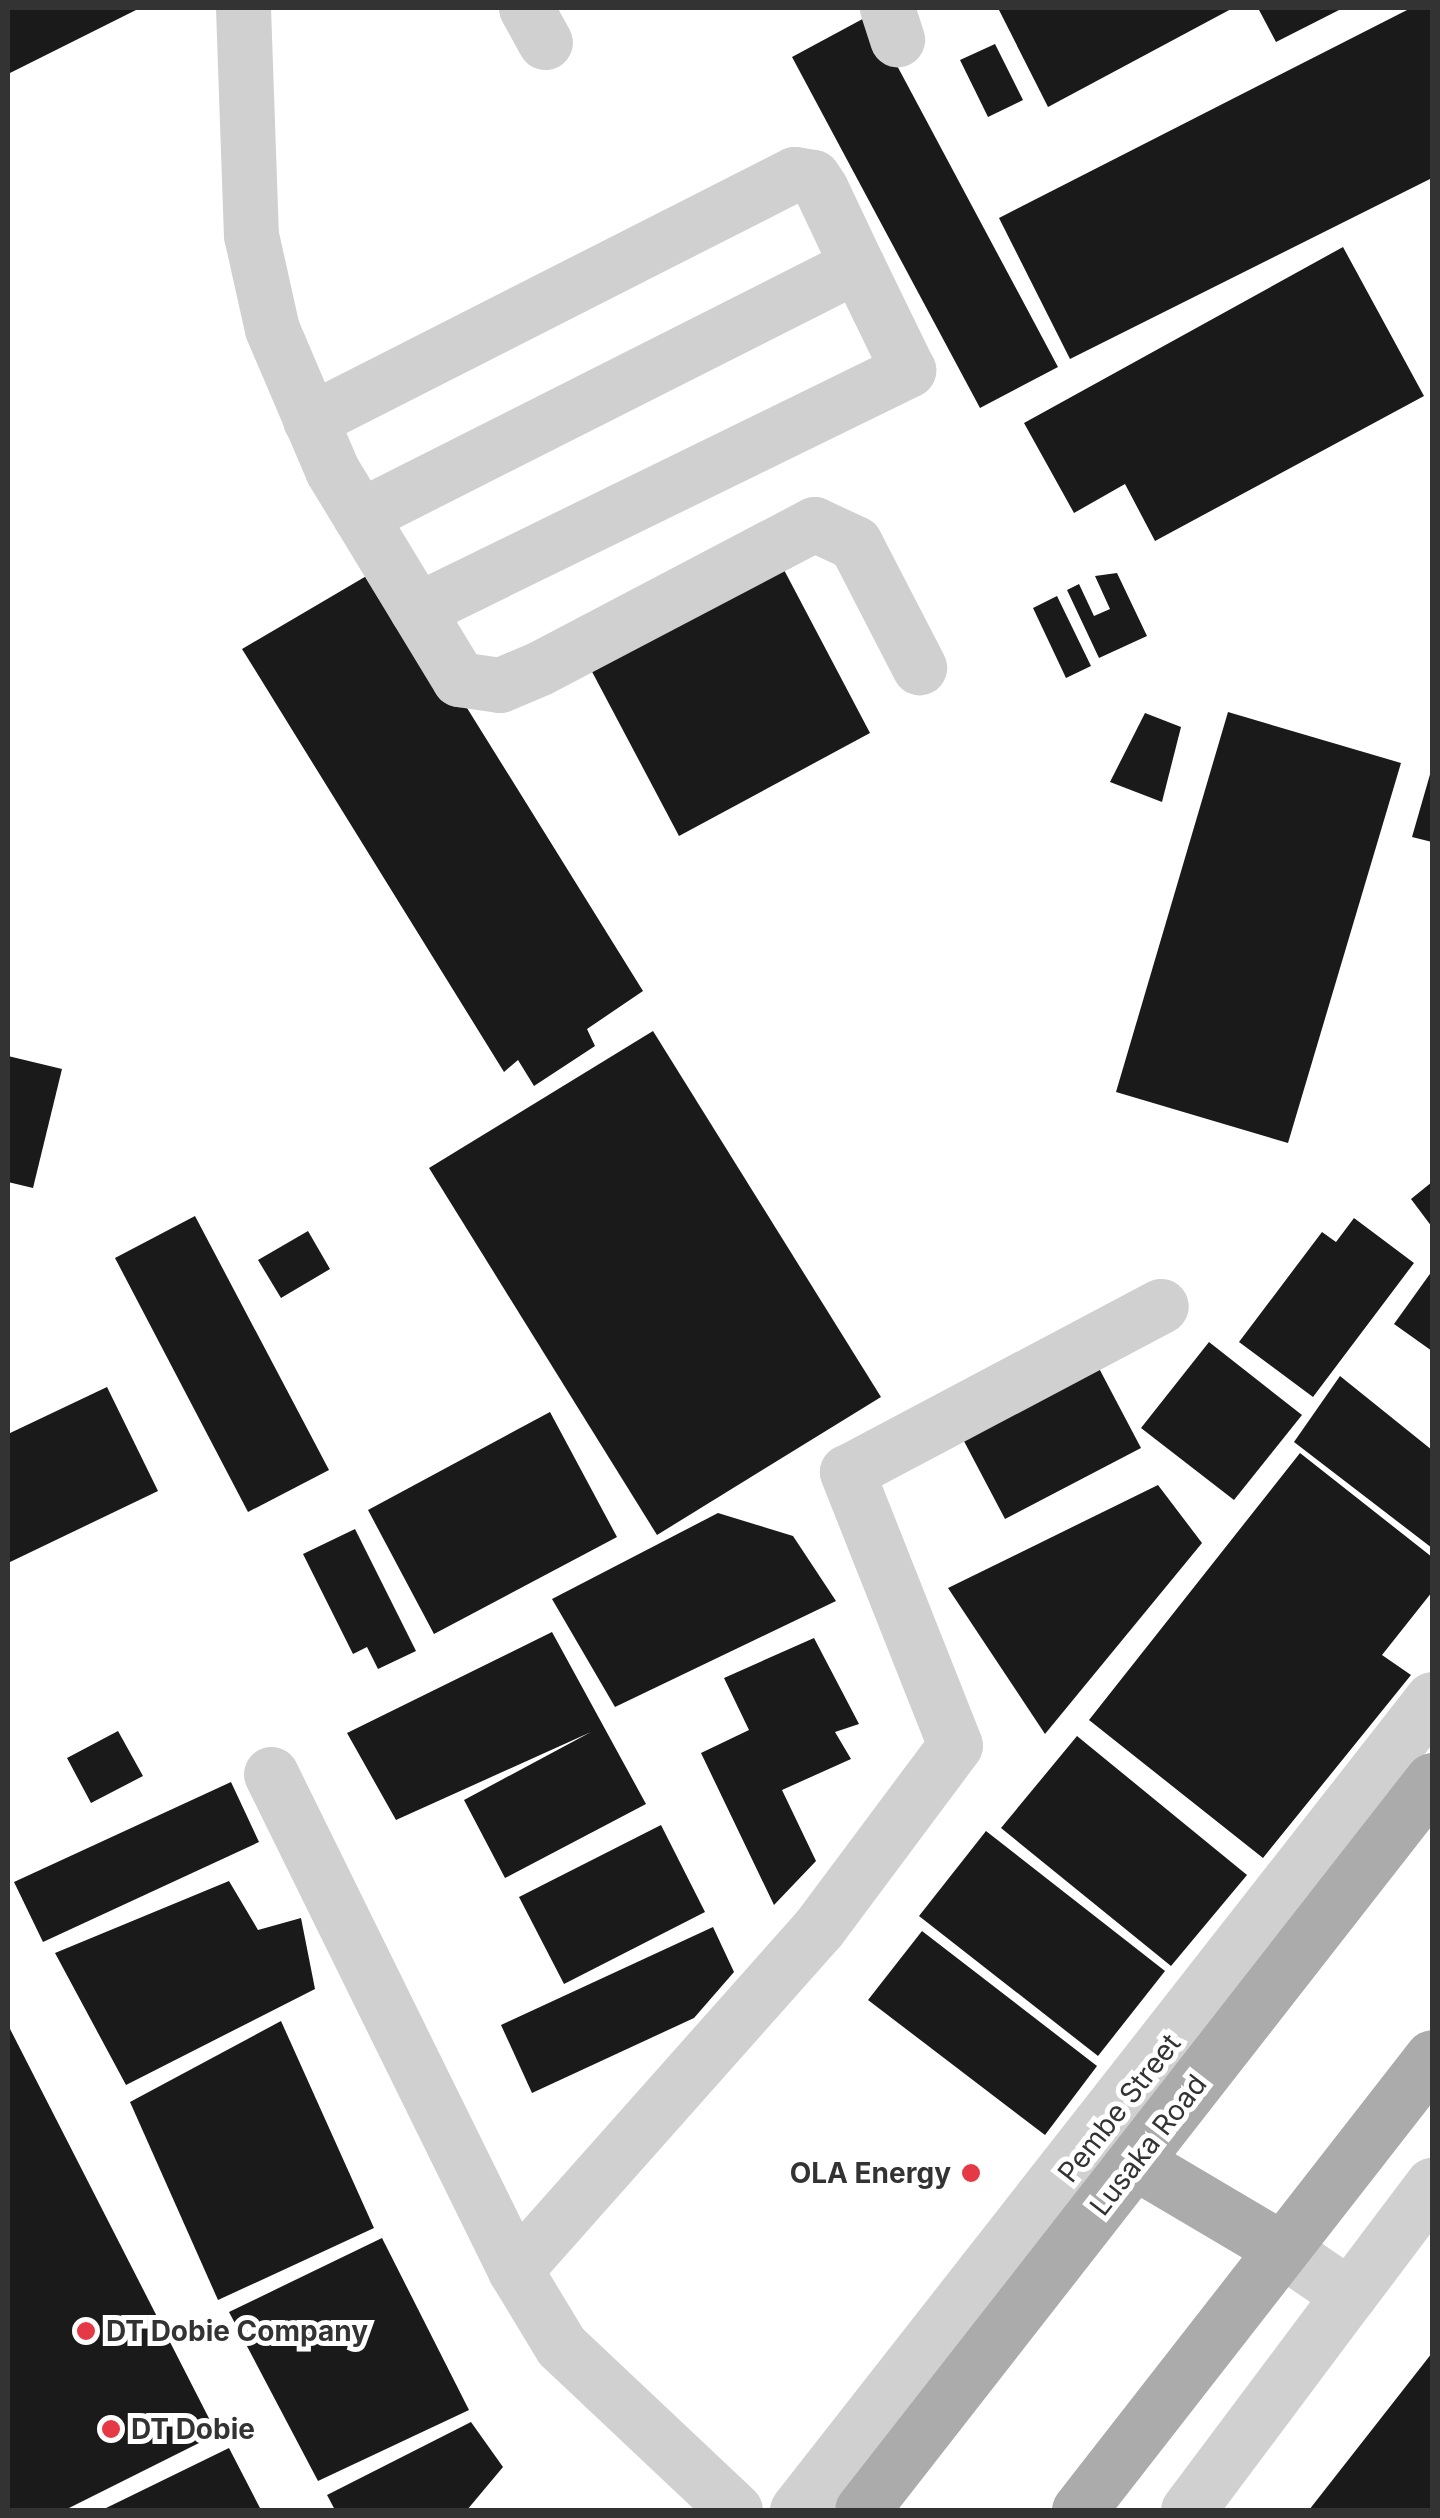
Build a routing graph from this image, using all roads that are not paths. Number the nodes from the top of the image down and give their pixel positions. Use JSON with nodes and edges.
{"nodes":[{"id":1,"x":244,"y":8,"type":"edge"},
{"id":2,"x":857,"y":265,"type":"junction"},
{"id":3,"x":310,"y":420,"type":"junction"},
{"id":4,"x":360,"y":516,"type":"junction"},
{"id":5,"x":417,"y":610,"type":"junction"},
{"id":6,"x":919,"y":667,"type":"dead end"},
{"id":7,"x":1160,"y":1306,"type":"dead end"},
{"id":8,"x":1432,"y":1700,"type":"edge"},
{"id":9,"x":271,"y":1774,"type":"dead end"},
{"id":10,"x":1432,"y":1780,"type":"edge"},
{"id":11,"x":1432,"y":2057,"type":"edge"},
{"id":12,"x":1136,"y":2162,"type":"junction"},
{"id":13,"x":1432,"y":2185,"type":"edge"},
{"id":14,"x":1278,"y":2246,"type":"junction"},
{"id":15,"x":516,"y":2270,"type":"junction"},
{"id":16,"x":1349,"y":2294,"type":"junction"},
{"id":17,"x":856,"y":2491,"type":"edge"},
{"id":18,"x":735,"y":2510,"type":"edge"},
{"id":19,"x":797,"y":2510,"type":"edge"},
{"id":20,"x":1078,"y":2510,"type":"edge"},
{"id":21,"x":1188,"y":2510,"type":"edge"}],
"edges":[{"from":1,"to":3,"type":"street"},
{"from":2,"to":3,"type":"street"},
{"from":2,"to":4,"type":"street"},
{"from":2,"to":5,"type":"street"},
{"from":3,"to":4,"type":"street"},
{"from":4,"to":5,"type":"street"},
{"from":5,"to":6,"type":"street"},
{"from":7,"to":15,"type":"street"},
{"from":8,"to":17,"type":"street","name":"Pembe Street"},
{"from":9,"to":15,"type":"street"},
{"from":10,"to":12,"type":"main road","name":"Lusaka Road"},
{"from":11,"to":14,"type":"main road"},
{"from":12,"to":14,"type":"main road"},
{"from":12,"to":17,"type":"main road","name":"Lusaka Road"},
{"from":13,"to":16,"type":"street"},
{"from":14,"to":16,"type":"street"},
{"from":14,"to":20,"type":"main road"},
{"from":15,"to":18,"type":"street"},
{"from":16,"to":21,"type":"street"},
{"from":17,"to":19,"type":"street","name":"Pembe Street"}]}
